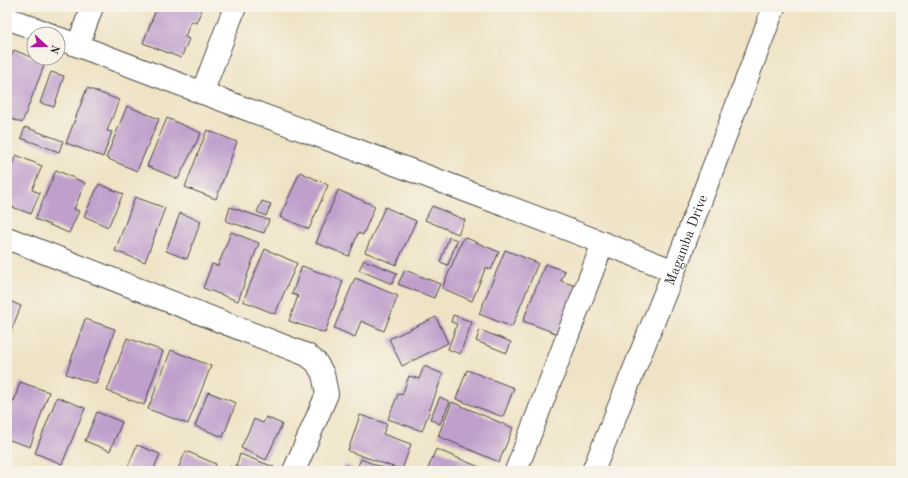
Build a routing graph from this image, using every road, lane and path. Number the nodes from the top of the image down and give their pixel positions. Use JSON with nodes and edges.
{"nodes":[{"id":1,"x":92,"y":7,"type":"edge"},
{"id":2,"x":235,"y":7,"type":"edge"},
{"id":3,"x":774,"y":7,"type":"edge"},
{"id":4,"x":7,"y":18,"type":"edge"},
{"id":5,"x":28,"y":26,"type":"edge"},
{"id":6,"x":66,"y":41,"type":"edge"},
{"id":7,"x":78,"y":45,"type":"junction"},
{"id":8,"x":202,"y":93,"type":"junction"},
{"id":9,"x":7,"y":238,"type":"edge"},
{"id":10,"x":603,"y":243,"type":"junction"},
{"id":11,"x":674,"y":271,"type":"junction"},
{"id":12,"x":294,"y":471,"type":"edge"},
{"id":13,"x":516,"y":471,"type":"edge"},
{"id":14,"x":593,"y":471,"type":"edge"}],
"edges":[{"from":1,"to":7,"type":"street"},
{"from":2,"to":8,"type":"street"},
{"from":3,"to":11,"type":"street","name":"Magamba Drive"},
{"from":4,"to":5,"type":"street"},
{"from":6,"to":7,"type":"street"},
{"from":7,"to":8,"type":"street"},
{"from":8,"to":10,"type":"street"},
{"from":9,"to":12,"type":"street"},
{"from":10,"to":11,"type":"street"},
{"from":10,"to":13,"type":"street"},
{"from":11,"to":14,"type":"street","name":"Magamba Drive"}]}
